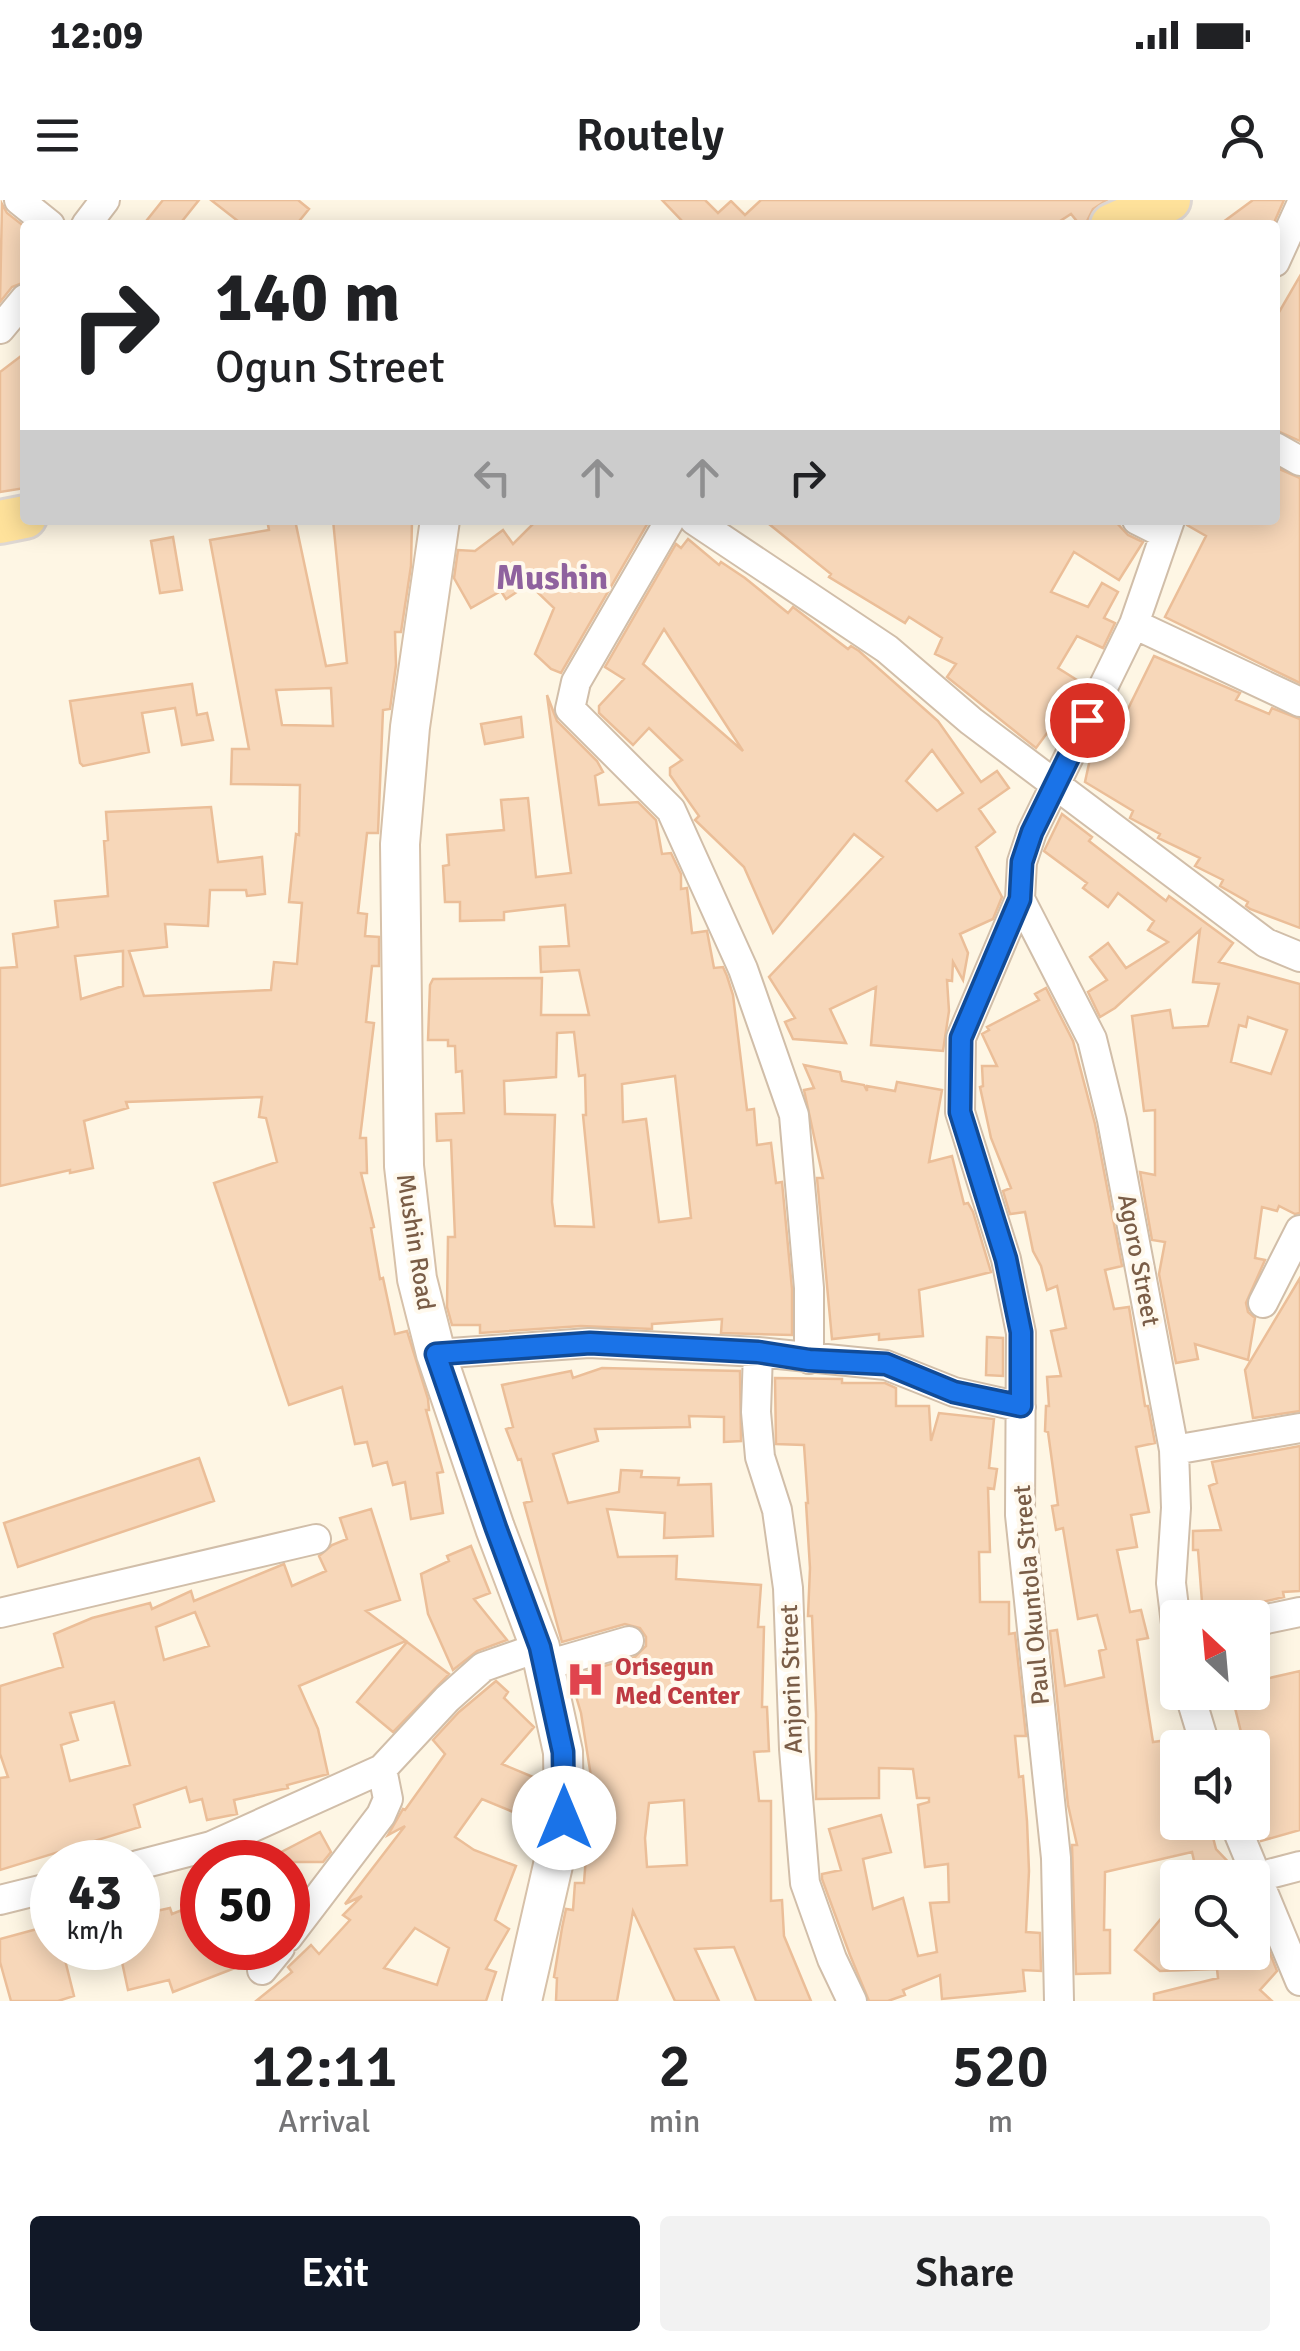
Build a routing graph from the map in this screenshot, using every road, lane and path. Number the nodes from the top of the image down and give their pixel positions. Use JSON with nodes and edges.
{"nodes":[{"id":1,"x":19,"y":200,"type":"edge"},
{"id":2,"x":105,"y":200,"type":"edge"},
{"id":3,"x":1169,"y":200,"type":"edge"},
{"id":4,"x":1201,"y":200,"type":"edge"},
{"id":5,"x":1300,"y":206,"type":"edge"},
{"id":6,"x":44,"y":220,"type":"edge"},
{"id":7,"x":90,"y":220,"type":"edge"},
{"id":8,"x":1123,"y":220,"type":"edge"},
{"id":9,"x":1167,"y":220,"type":"edge"},
{"id":10,"x":1280,"y":251,"type":"edge"},
{"id":11,"x":20,"y":305,"type":"edge"},
{"id":12,"x":0,"y":329,"type":"edge"},
{"id":13,"x":439,"y":525,"type":"edge"},
{"id":14,"x":667,"y":525,"type":"edge"},
{"id":15,"x":701,"y":525,"type":"edge"},
{"id":16,"x":1167,"y":527,"type":"edge"},
{"id":17,"x":1134,"y":624,"type":"junction"},
{"id":18,"x":1300,"y":702,"type":"edge"},
{"id":19,"x":1056,"y":785,"type":"junction"},
{"id":20,"x":1020,"y":899,"type":"junction"},
{"id":21,"x":1300,"y":957,"type":"edge"},
{"id":22,"x":1300,"y":1230,"type":"edge"},
{"id":23,"x":1263,"y":1304,"type":"dead end"},
{"id":24,"x":758,"y":1352,"type":"junction"},
{"id":25,"x":436,"y":1354,"type":"junction"},
{"id":26,"x":809,"y":1360,"type":"junction"},
{"id":27,"x":1021,"y":1406,"type":"junction"},
{"id":28,"x":1300,"y":1428,"type":"edge"},
{"id":29,"x":1174,"y":1450,"type":"junction"},
{"id":30,"x":316,"y":1539,"type":"dead end"},
{"id":31,"x":1173,"y":1600,"type":"edge"},
{"id":32,"x":0,"y":1612,"type":"edge"},
{"id":33,"x":1300,"y":1612,"type":"edge"},
{"id":34,"x":1270,"y":1618,"type":"edge"},
{"id":35,"x":629,"y":1641,"type":"dead end"},
{"id":36,"x":542,"y":1653,"type":"junction"},
{"id":37,"x":382,"y":1769,"type":"junction"},
{"id":38,"x":160,"y":1859,"type":"edge"},
{"id":39,"x":1300,"y":1866,"type":"edge"},
{"id":40,"x":1270,"y":1873,"type":"edge"},
{"id":41,"x":30,"y":1892,"type":"edge"},
{"id":42,"x":0,"y":1900,"type":"edge"},
{"id":43,"x":1270,"y":1906,"type":"edge"},
{"id":44,"x":310,"y":1909,"type":"edge"},
{"id":45,"x":1300,"y":1981,"type":"edge"},
{"id":46,"x":522,"y":2001,"type":"edge"},
{"id":47,"x":852,"y":2001,"type":"edge"},
{"id":48,"x":1059,"y":2001,"type":"edge"}],
"edges":[{"from":1,"to":6,"type":"street"},
{"from":2,"to":7,"type":"street"},
{"from":3,"to":8,"type":"main road"},
{"from":4,"to":9,"type":"main road"},
{"from":5,"to":10,"type":"street"},
{"from":11,"to":12,"type":"street"},
{"from":13,"to":25,"type":"main road","name":"Mushin Road"},
{"from":14,"to":26,"type":"street"},
{"from":15,"to":19,"type":"street"},
{"from":16,"to":17,"type":"street","name":"Paul Okuntola Street"},
{"from":17,"to":18,"type":"street"},
{"from":17,"to":19,"type":"street","name":"Paul Okuntola Street"},
{"from":19,"to":20,"type":"street","name":"Paul Okuntola Street"},
{"from":19,"to":21,"type":"street"},
{"from":20,"to":27,"type":"street","name":"Paul Okuntola Street"},
{"from":20,"to":29,"type":"street","name":"Agoro Street"},
{"from":22,"to":23,"type":"street"},
{"from":24,"to":25,"type":"street"},
{"from":24,"to":26,"type":"street"},
{"from":24,"to":47,"type":"street","name":"Anjorin Street"},
{"from":25,"to":36,"type":"main road","name":"Mushin Road"},
{"from":26,"to":27,"type":"street"},
{"from":27,"to":48,"type":"street","name":"Paul Okuntola Street"},
{"from":28,"to":29,"type":"street"},
{"from":29,"to":31,"type":"street","name":"Agoro Street"},
{"from":30,"to":32,"type":"street"},
{"from":33,"to":34,"type":"street"},
{"from":35,"to":36,"type":"street"},
{"from":36,"to":37,"type":"street"},
{"from":36,"to":46,"type":"main road","name":"Mushin Road"},
{"from":37,"to":38,"type":"street"},
{"from":37,"to":44,"type":"street"},
{"from":39,"to":40,"type":"street"},
{"from":41,"to":42,"type":"street"},
{"from":43,"to":45,"type":"street"}]}
